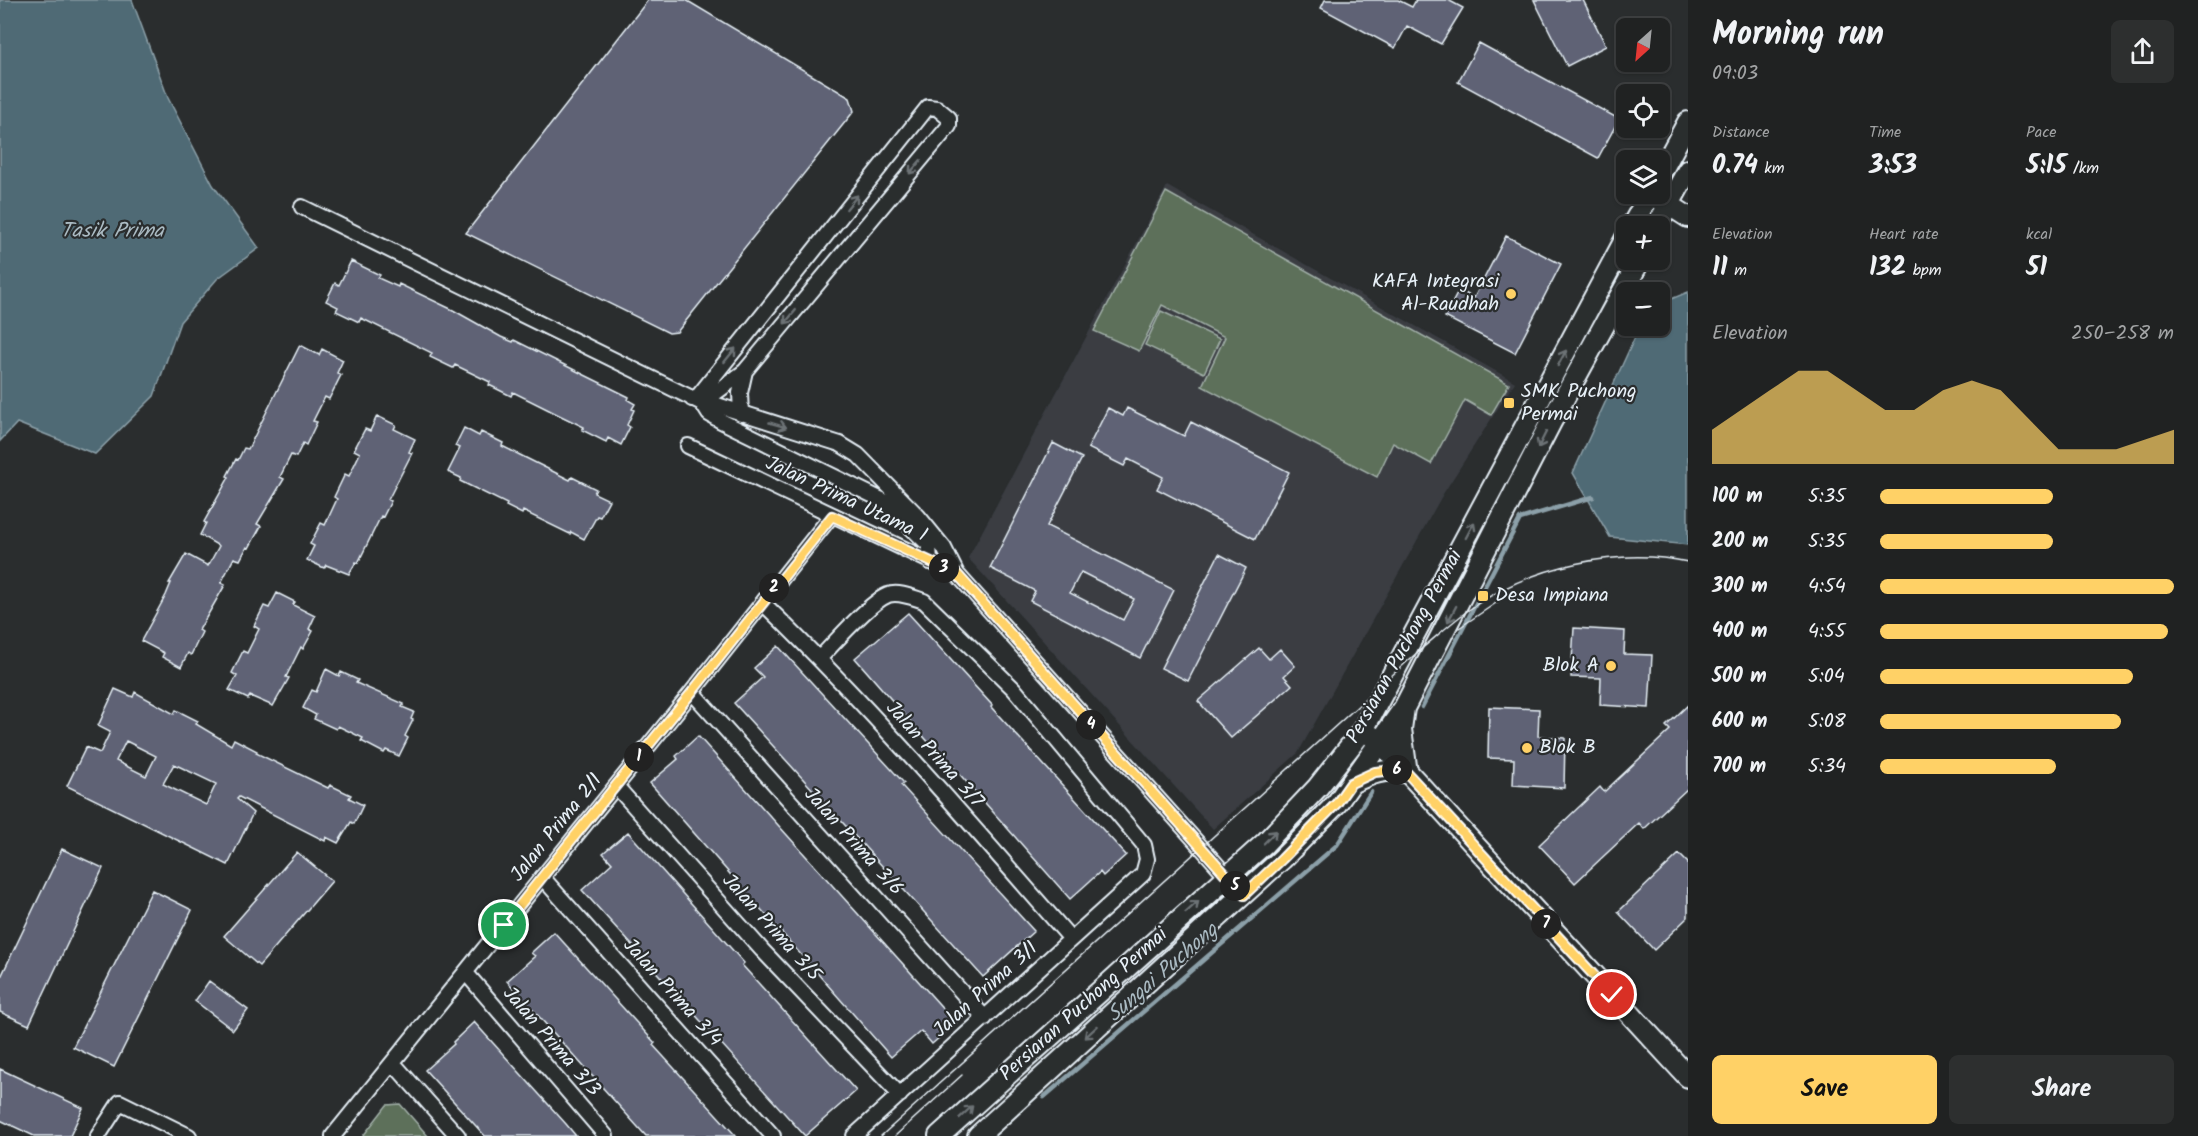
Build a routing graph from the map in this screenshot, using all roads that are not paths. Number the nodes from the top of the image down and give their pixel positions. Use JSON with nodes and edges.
{"nodes":[{"id":1,"x":1688,"y":122,"type":"edge"},
{"id":2,"x":1670,"y":156,"type":"edge"},
{"id":3,"x":1688,"y":170,"type":"edge"},
{"id":4,"x":1669,"y":205,"type":"junction"},
{"id":5,"x":302,"y":207,"type":"dead end"},
{"id":6,"x":1663,"y":216,"type":"edge"},
{"id":7,"x":1688,"y":217,"type":"edge"},
{"id":8,"x":1616,"y":257,"type":"edge"},
{"id":9,"x":1635,"y":270,"type":"edge"},
{"id":10,"x":745,"y":370,"type":"junction"},
{"id":11,"x":697,"y":401,"type":"junction"},
{"id":12,"x":741,"y":414,"type":"junction"},
{"id":13,"x":688,"y":446,"type":"dead end"},
{"id":14,"x":832,"y":516,"type":"junction"},
{"id":15,"x":930,"y":562,"type":"junction"},
{"id":16,"x":957,"y":574,"type":"junction"},
{"id":17,"x":763,"y":603,"type":"junction"},
{"id":18,"x":820,"y":658,"type":"junction"},
{"id":19,"x":692,"y":692,"type":"junction"},
{"id":20,"x":1404,"y":708,"type":"junction"},
{"id":21,"x":1363,"y":730,"type":"junction"},
{"id":22,"x":1379,"y":741,"type":"junction"},
{"id":23,"x":1407,"y":773,"type":"junction"},
{"id":24,"x":1351,"y":783,"type":"junction"},
{"id":25,"x":616,"y":786,"type":"junction"},
{"id":26,"x":1227,"y":877,"type":"junction"},
{"id":27,"x":542,"y":878,"type":"junction"},
{"id":28,"x":1244,"y":895,"type":"junction"},
{"id":29,"x":1071,"y":939,"type":"junction"},
{"id":30,"x":466,"y":973,"type":"junction"},
{"id":31,"x":985,"y":1018,"type":"junction"},
{"id":32,"x":393,"y":1063,"type":"junction"},
{"id":33,"x":1688,"y":1077,"type":"edge"},
{"id":34,"x":993,"y":1087,"type":"junction"},
{"id":35,"x":900,"y":1095,"type":"junction"},
{"id":36,"x":1011,"y":1104,"type":"junction"},
{"id":37,"x":98,"y":1136,"type":"edge"},
{"id":38,"x":189,"y":1136,"type":"edge"},
{"id":39,"x":333,"y":1136,"type":"edge"},
{"id":40,"x":458,"y":1136,"type":"edge"},
{"id":41,"x":606,"y":1136,"type":"edge"},
{"id":42,"x":773,"y":1136,"type":"edge"},
{"id":43,"x":854,"y":1136,"type":"edge"},
{"id":44,"x":939,"y":1136,"type":"edge"},
{"id":45,"x":978,"y":1136,"type":"edge"}],
"edges":[{"from":1,"to":2,"type":"main road"},
{"from":3,"to":4,"type":"main road"},
{"from":4,"to":6,"type":"main road"},
{"from":4,"to":7,"type":"main road"},
{"from":5,"to":11,"type":"street"},
{"from":21,"to":8,"type":"main road","name":"Persiaran Puchong Permai","one_way":true},
{"from":9,"to":20,"type":"main road","name":"Persiaran Puchong Permai","one_way":true},
{"from":10,"to":11,"type":"street"},
{"from":11,"to":10,"type":"street","one_way":true},
{"from":10,"to":12,"type":"street"},
{"from":11,"to":12,"type":"street"},
{"from":11,"to":15,"type":"street"},
{"from":12,"to":16,"type":"street","one_way":true},
{"from":13,"to":14,"type":"street","name":"Jalan Prima Utama 1"},
{"from":14,"to":15,"type":"street","name":"Jalan Prima Utama 1"},
{"from":14,"to":17,"type":"street","name":"Jalan Prima 2/1"},
{"from":15,"to":16,"type":"street","name":"Jalan Prima Utama 1"},
{"from":16,"to":26,"type":"street","name":"Jalan Prima Utama 1"},
{"from":17,"to":18,"type":"street","name":"Jalan Prima 3/7"},
{"from":17,"to":19,"type":"street","name":"Jalan Prima 2/1"},
{"from":18,"to":29,"type":"street","name":"Jalan Prima 3/7"},
{"from":18,"to":29,"type":"street","name":"Jalan Prima 3/1"},
{"from":19,"to":25,"type":"street","name":"Jalan Prima 2/1"},
{"from":19,"to":31,"type":"street","name":"Jalan Prima 3/6"},
{"from":20,"to":22,"type":"main road","name":"Persiaran Puchong Permai"},
{"from":20,"to":23,"type":"main road"},
{"from":21,"to":22,"type":"main road"},
{"from":26,"to":21,"type":"main road","name":"Persiaran Puchong Permai","one_way":true},
{"from":22,"to":23,"type":"main road"},
{"from":22,"to":24,"type":"main road","name":"Persiaran Puchong Permai"},
{"from":23,"to":24,"type":"main road"},
{"from":23,"to":33,"type":"main road"},
{"from":24,"to":28,"type":"main road","name":"Persiaran Puchong Permai"},
{"from":25,"to":27,"type":"street","name":"Jalan Prima 2/1"},
{"from":25,"to":35,"type":"street","name":"Jalan Prima 3/5"},
{"from":26,"to":28,"type":"street","name":"Jalan Prima Utama 1"},
{"from":34,"to":26,"type":"main road","name":"Persiaran Puchong Permai","one_way":true},
{"from":27,"to":30,"type":"street","name":"Jalan Prima 2/1"},
{"from":27,"to":42,"type":"street","name":"Jalan Prima 3/4"},
{"from":28,"to":36,"type":"main road","name":"Persiaran Puchong Permai","one_way":true},
{"from":29,"to":31,"type":"street","name":"Jalan Prima 3/1"},
{"from":30,"to":32,"type":"street","name":"Jalan Prima 2/1"},
{"from":30,"to":41,"type":"street","name":"Jalan Prima 3/3"},
{"from":31,"to":35,"type":"street","name":"Jalan Prima 3/1"},
{"from":32,"to":39,"type":"street","name":"Jalan Prima 2/1"},
{"from":32,"to":40,"type":"street"},
{"from":34,"to":36,"type":"main road"},
{"from":44,"to":34,"type":"main road","name":"Persiaran Puchong Permai","one_way":true},
{"from":35,"to":43,"type":"street","name":"Jalan Prima 3/1"},
{"from":36,"to":45,"type":"main road","name":"Persiaran Puchong Permai"},
{"from":37,"to":38,"type":"street"}]}
